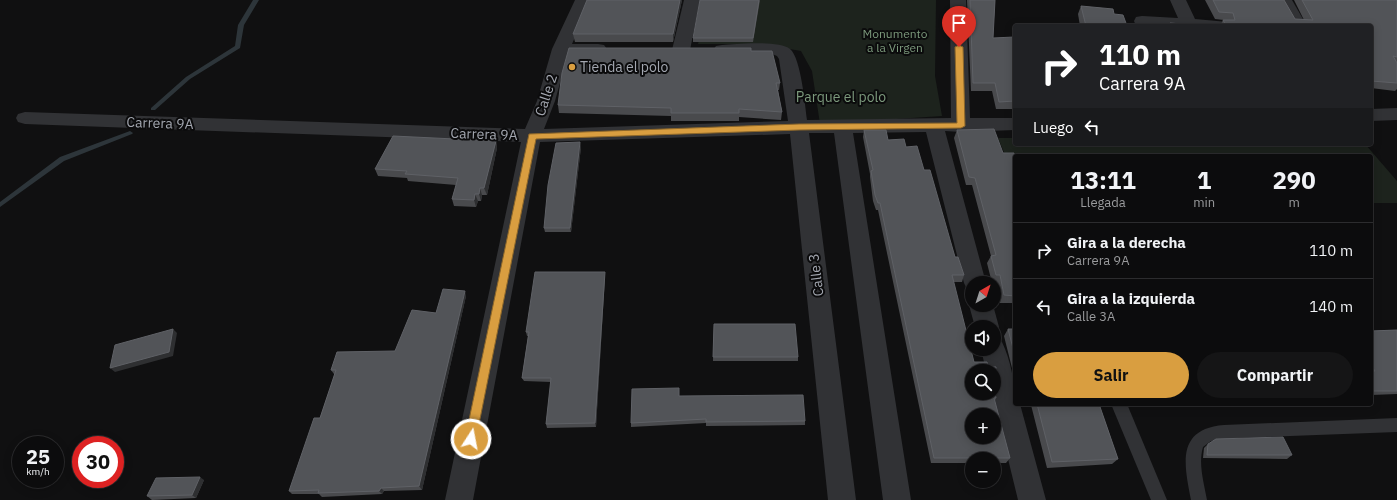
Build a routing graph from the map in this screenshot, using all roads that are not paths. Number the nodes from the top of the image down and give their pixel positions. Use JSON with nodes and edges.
{"nodes":[{"id":1,"x":583,"y":0,"type":"edge"},
{"id":2,"x":692,"y":0,"type":"edge"},
{"id":3,"x":958,"y":0,"type":"edge"},
{"id":4,"x":1178,"y":0,"type":"edge"},
{"id":5,"x":1284,"y":0,"type":"edge"},
{"id":6,"x":1188,"y":23,"type":"junction"},
{"id":7,"x":1143,"y":24,"type":"edge"},
{"id":8,"x":1199,"y":24,"type":"edge"},
{"id":9,"x":1298,"y":24,"type":"edge"},
{"id":10,"x":561,"y":49,"type":"junction"},
{"id":11,"x":617,"y":50,"type":"edge"},
{"id":12,"x":1397,"y":114,"type":"edge"},
{"id":13,"x":1373,"y":115,"type":"edge"},
{"id":14,"x":25,"y":118,"type":"dead end"},
{"id":15,"x":1013,"y":124,"type":"edge"},
{"id":16,"x":843,"y":126,"type":"junction"},
{"id":17,"x":934,"y":126,"type":"junction"},
{"id":18,"x":961,"y":126,"type":"junction"},
{"id":19,"x":799,"y":127,"type":"junction"},
{"id":20,"x":532,"y":136,"type":"junction"},
{"id":21,"x":973,"y":276,"type":"edge"},
{"id":22,"x":995,"y":356,"type":"edge"},
{"id":23,"x":1120,"y":406,"type":"edge"},
{"id":24,"x":1397,"y":425,"type":"edge"},
{"id":25,"x":459,"y":500,"type":"edge"},
{"id":26,"x":842,"y":500,"type":"edge"},
{"id":27,"x":897,"y":500,"type":"edge"},
{"id":28,"x":1032,"y":500,"type":"edge"},
{"id":29,"x":1159,"y":500,"type":"edge"},
{"id":30,"x":1199,"y":500,"type":"edge"}],
"edges":[{"from":1,"to":10,"type":"street","name":"Calle 2"},
{"from":2,"to":19,"type":"street","name":"Calle 3"},
{"from":3,"to":18,"type":"street"},
{"from":4,"to":6,"type":"street"},
{"from":5,"to":9,"type":"street"},
{"from":6,"to":7,"type":"street"},
{"from":6,"to":8,"type":"street"},
{"from":10,"to":11,"type":"street"},
{"from":10,"to":20,"type":"street","name":"Calle 2"},
{"from":12,"to":13,"type":"street"},
{"from":14,"to":20,"type":"street","name":"Carrera 9A"},
{"from":15,"to":18,"type":"street","name":"Carrera 9A"},
{"from":16,"to":17,"type":"street","name":"Carrera 9A"},
{"from":16,"to":19,"type":"street","name":"Carrera 9A"},
{"from":16,"to":27,"type":"street"},
{"from":17,"to":18,"type":"street","name":"Carrera 9A"},
{"from":17,"to":21,"type":"street"},
{"from":19,"to":20,"type":"street","name":"Carrera 9A"},
{"from":19,"to":26,"type":"street","name":"Calle 3"},
{"from":20,"to":25,"type":"street","name":"Calle 2"},
{"from":22,"to":28,"type":"street"},
{"from":23,"to":29,"type":"lane"},
{"from":24,"to":30,"type":"lane"}]}
